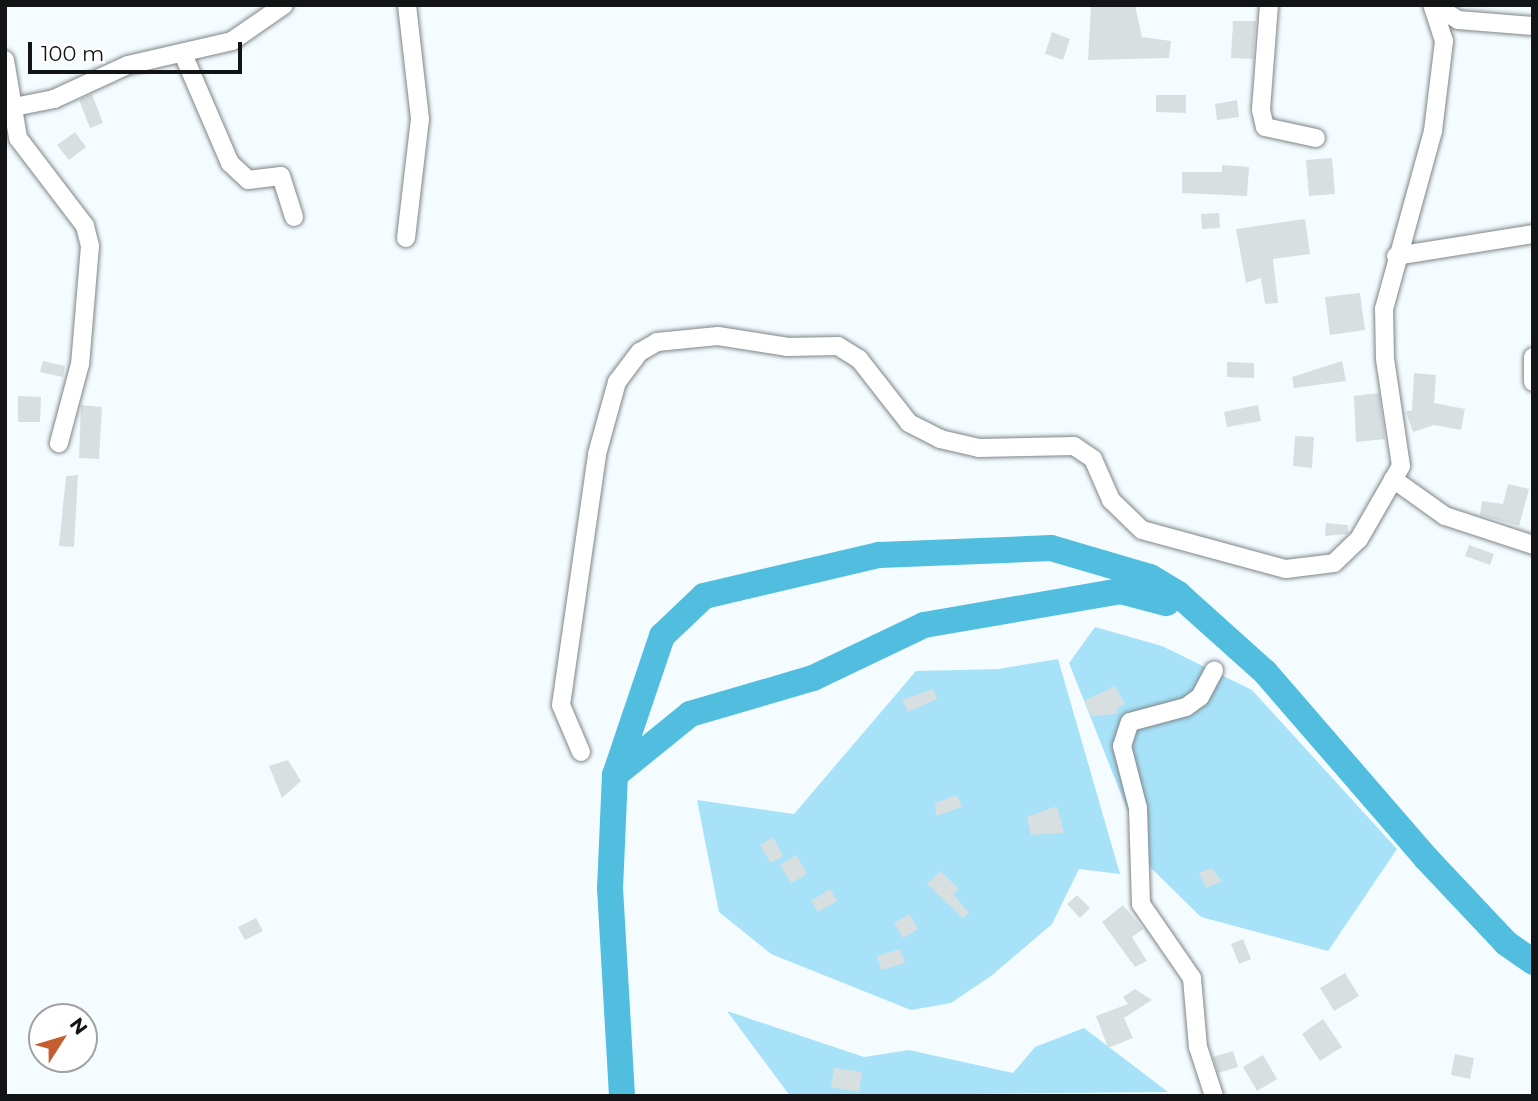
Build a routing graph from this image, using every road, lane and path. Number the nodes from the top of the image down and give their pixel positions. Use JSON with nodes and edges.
{"nodes":[{"id":1,"x":284,"y":5,"type":"edge"},
{"id":2,"x":407,"y":5,"type":"edge"},
{"id":3,"x":1269,"y":5,"type":"edge"},
{"id":4,"x":1434,"y":5,"type":"edge"},
{"id":5,"x":1533,"y":26,"type":"edge"},
{"id":6,"x":183,"y":54,"type":"junction"},
{"id":7,"x":5,"y":60,"type":"edge"},
{"id":8,"x":13,"y":107,"type":"junction"},
{"id":9,"x":1316,"y":138,"type":"dead end"},
{"id":10,"x":294,"y":217,"type":"dead end"},
{"id":11,"x":1533,"y":234,"type":"edge"},
{"id":12,"x":406,"y":238,"type":"dead end"},
{"id":13,"x":1396,"y":256,"type":"junction"},
{"id":14,"x":1533,"y":357,"type":"edge"},
{"id":15,"x":1533,"y":382,"type":"edge"},
{"id":16,"x":59,"y":443,"type":"dead end"},
{"id":17,"x":1393,"y":479,"type":"junction"},
{"id":18,"x":1533,"y":545,"type":"edge"},
{"id":19,"x":1214,"y":671,"type":"dead end"},
{"id":20,"x":581,"y":752,"type":"dead end"},
{"id":21,"x":1214,"y":1096,"type":"edge"}],
"edges":[{"from":1,"to":6,"type":"street"},
{"from":2,"to":12,"type":"street"},
{"from":3,"to":9,"type":"street"},
{"from":4,"to":5,"type":"street"},
{"from":4,"to":13,"type":"street"},
{"from":6,"to":8,"type":"street"},
{"from":6,"to":10,"type":"street"},
{"from":7,"to":8,"type":"street"},
{"from":8,"to":16,"type":"street"},
{"from":11,"to":13,"type":"street"},
{"from":13,"to":17,"type":"street"},
{"from":14,"to":15,"type":"street"},
{"from":17,"to":18,"type":"street"},
{"from":17,"to":20,"type":"street"},
{"from":19,"to":21,"type":"street"}]}
